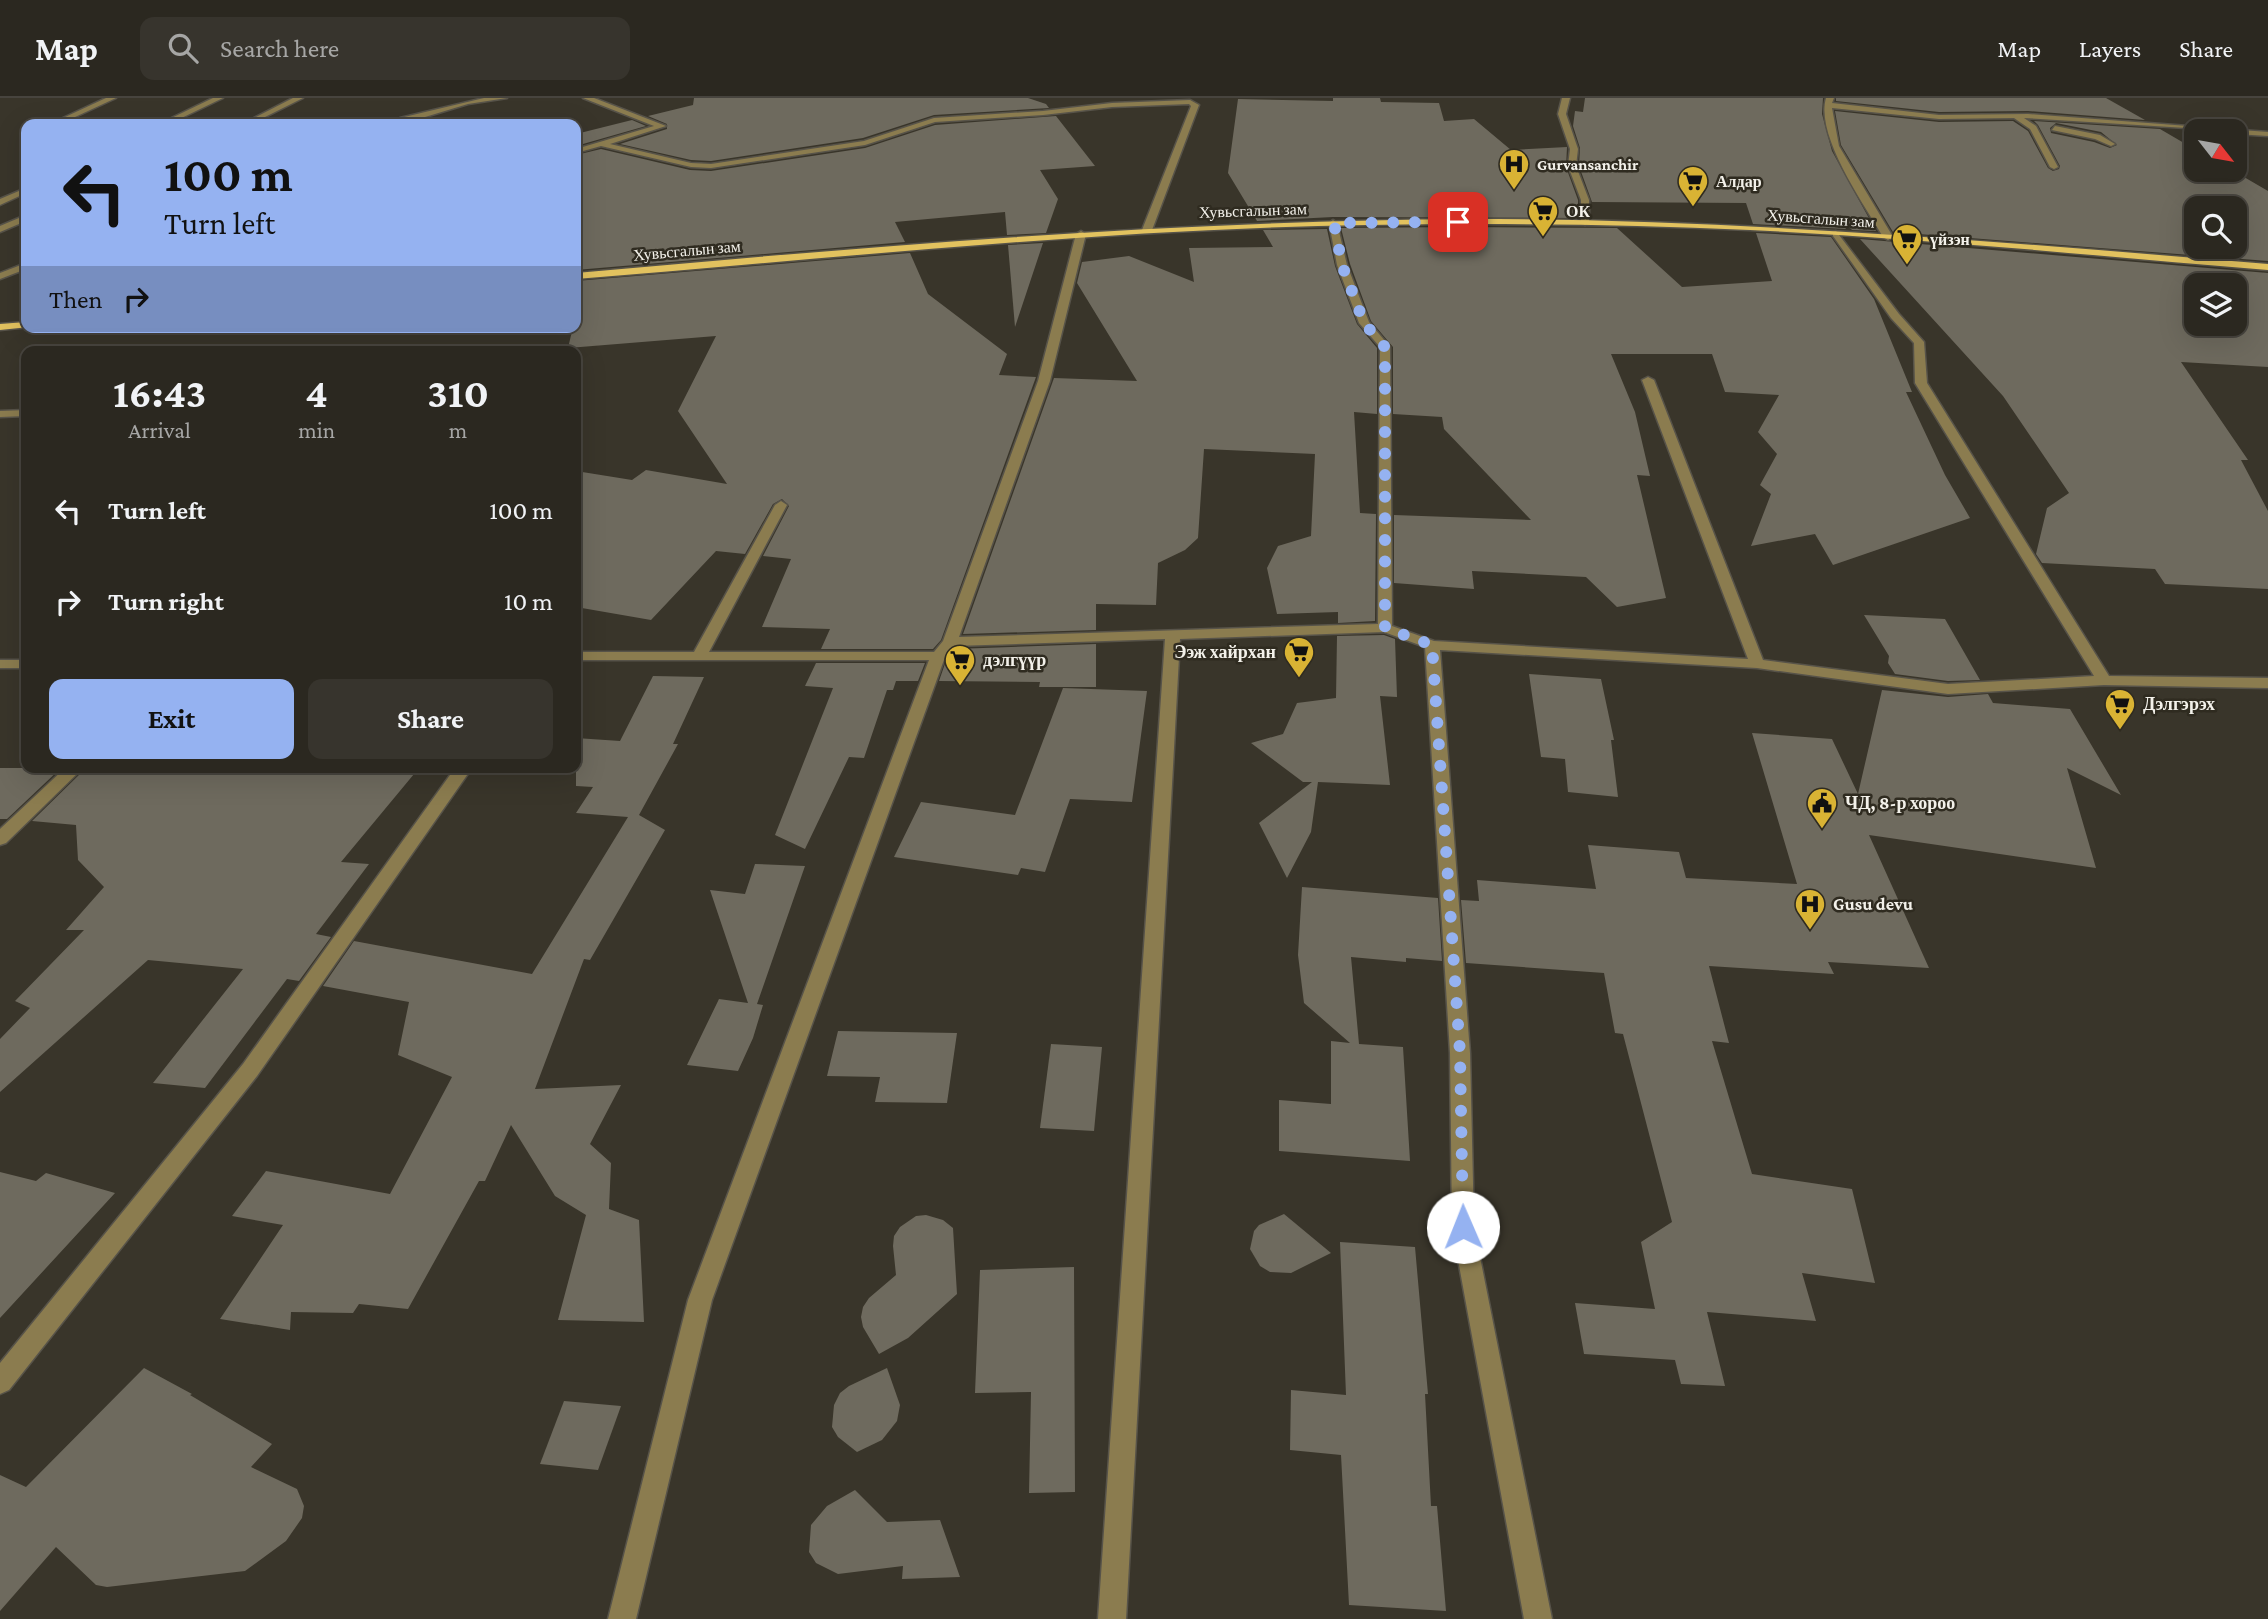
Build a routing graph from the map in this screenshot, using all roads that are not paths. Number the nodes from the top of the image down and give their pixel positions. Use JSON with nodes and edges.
{"nodes":[{"id":1,"x":112,"y":98,"type":"edge"},
{"id":2,"x":219,"y":98,"type":"edge"},
{"id":3,"x":299,"y":98,"type":"edge"},
{"id":4,"x":503,"y":98,"type":"edge"},
{"id":5,"x":587,"y":98,"type":"edge"},
{"id":6,"x":1566,"y":98,"type":"edge"},
{"id":7,"x":1829,"y":101,"type":"edge"},
{"id":8,"x":2017,"y":117,"type":"junction"},
{"id":9,"x":65,"y":119,"type":"edge"},
{"id":10,"x":174,"y":119,"type":"edge"},
{"id":11,"x":256,"y":119,"type":"edge"},
{"id":12,"x":407,"y":119,"type":"edge"},
{"id":13,"x":2027,"y":125,"type":"junction"},
{"id":14,"x":2268,"y":134,"type":"edge"},
{"id":15,"x":601,"y":144,"type":"junction"},
{"id":16,"x":2111,"y":144,"type":"dead end"},
{"id":17,"x":581,"y":150,"type":"edge"},
{"id":18,"x":2054,"y":167,"type":"dead end"},
{"id":19,"x":21,"y":192,"type":"edge"},
{"id":20,"x":0,"y":202,"type":"edge"},
{"id":21,"x":21,"y":220,"type":"edge"},
{"id":22,"x":1585,"y":222,"type":"junction"},
{"id":23,"x":1334,"y":223,"type":"junction"},
{"id":24,"x":0,"y":229,"type":"edge"},
{"id":25,"x":1147,"y":230,"type":"junction"},
{"id":26,"x":1081,"y":234,"type":"junction"},
{"id":27,"x":1836,"y":234,"type":"junction"},
{"id":28,"x":1888,"y":237,"type":"junction"},
{"id":29,"x":2268,"y":267,"type":"edge"},
{"id":30,"x":21,"y":268,"type":"edge"},
{"id":31,"x":0,"y":276,"type":"edge"},
{"id":32,"x":581,"y":276,"type":"edge"},
{"id":33,"x":21,"y":325,"type":"edge"},
{"id":34,"x":0,"y":327,"type":"edge"},
{"id":35,"x":1648,"y":380,"type":"dead end"},
{"id":36,"x":21,"y":413,"type":"edge"},
{"id":37,"x":0,"y":414,"type":"edge"},
{"id":38,"x":781,"y":505,"type":"dead end"},
{"id":39,"x":1385,"y":628,"type":"junction"},
{"id":40,"x":1173,"y":635,"type":"junction"},
{"id":41,"x":1432,"y":645,"type":"junction"},
{"id":42,"x":944,"y":649,"type":"junction"},
{"id":43,"x":581,"y":656,"type":"edge"},
{"id":44,"x":699,"y":656,"type":"junction"},
{"id":45,"x":0,"y":664,"type":"edge"},
{"id":46,"x":21,"y":664,"type":"edge"},
{"id":47,"x":1757,"y":664,"type":"junction"},
{"id":48,"x":2104,"y":680,"type":"junction"},
{"id":49,"x":2268,"y":683,"type":"edge"},
{"id":50,"x":70,"y":773,"type":"edge"},
{"id":51,"x":460,"y":773,"type":"edge"},
{"id":52,"x":0,"y":839,"type":"edge"},
{"id":53,"x":0,"y":1382,"type":"edge"},
{"id":54,"x":622,"y":1619,"type":"edge"},
{"id":55,"x":1112,"y":1619,"type":"edge"},
{"id":56,"x":1538,"y":1619,"type":"edge"}],
"edges":[{"from":1,"to":9,"type":"street"},
{"from":2,"to":10,"type":"street"},
{"from":3,"to":11,"type":"street"},
{"from":4,"to":12,"type":"street"},
{"from":5,"to":15,"type":"street"},
{"from":6,"to":22,"type":"street"},
{"from":7,"to":8,"type":"street"},
{"from":7,"to":28,"type":"street"},
{"from":8,"to":13,"type":"street"},
{"from":8,"to":14,"type":"street"},
{"from":13,"to":16,"type":"street"},
{"from":13,"to":18,"type":"street"},
{"from":15,"to":17,"type":"street"},
{"from":15,"to":25,"type":"street"},
{"from":19,"to":20,"type":"street"},
{"from":21,"to":24,"type":"street"},
{"from":22,"to":23,"type":"main road","name":"Хувьсгалын зам"},
{"from":22,"to":27,"type":"main road","name":"Хувьсгалын зам"},
{"from":23,"to":25,"type":"main road","name":"Хувьсгалын зам"},
{"from":23,"to":39,"type":"street"},
{"from":25,"to":26,"type":"main road","name":"Хувьсгалын зам"},
{"from":26,"to":32,"type":"main road","name":"Хувьсгалын зам"},
{"from":26,"to":42,"type":"street"},
{"from":27,"to":28,"type":"main road","name":"Хувьсгалын зам"},
{"from":27,"to":48,"type":"street"},
{"from":28,"to":29,"type":"main road","name":"Хувьсгалын зам"},
{"from":30,"to":31,"type":"street"},
{"from":33,"to":34,"type":"main road"},
{"from":35,"to":47,"type":"street"},
{"from":36,"to":37,"type":"street"},
{"from":38,"to":44,"type":"street"},
{"from":39,"to":40,"type":"street"},
{"from":39,"to":41,"type":"street"},
{"from":40,"to":42,"type":"street"},
{"from":40,"to":55,"type":"street"},
{"from":41,"to":47,"type":"street"},
{"from":41,"to":56,"type":"street"},
{"from":42,"to":44,"type":"street"},
{"from":42,"to":54,"type":"street"},
{"from":43,"to":44,"type":"street"},
{"from":45,"to":46,"type":"street"},
{"from":47,"to":48,"type":"street"},
{"from":48,"to":49,"type":"street"},
{"from":50,"to":52,"type":"street"},
{"from":51,"to":53,"type":"street"}]}
